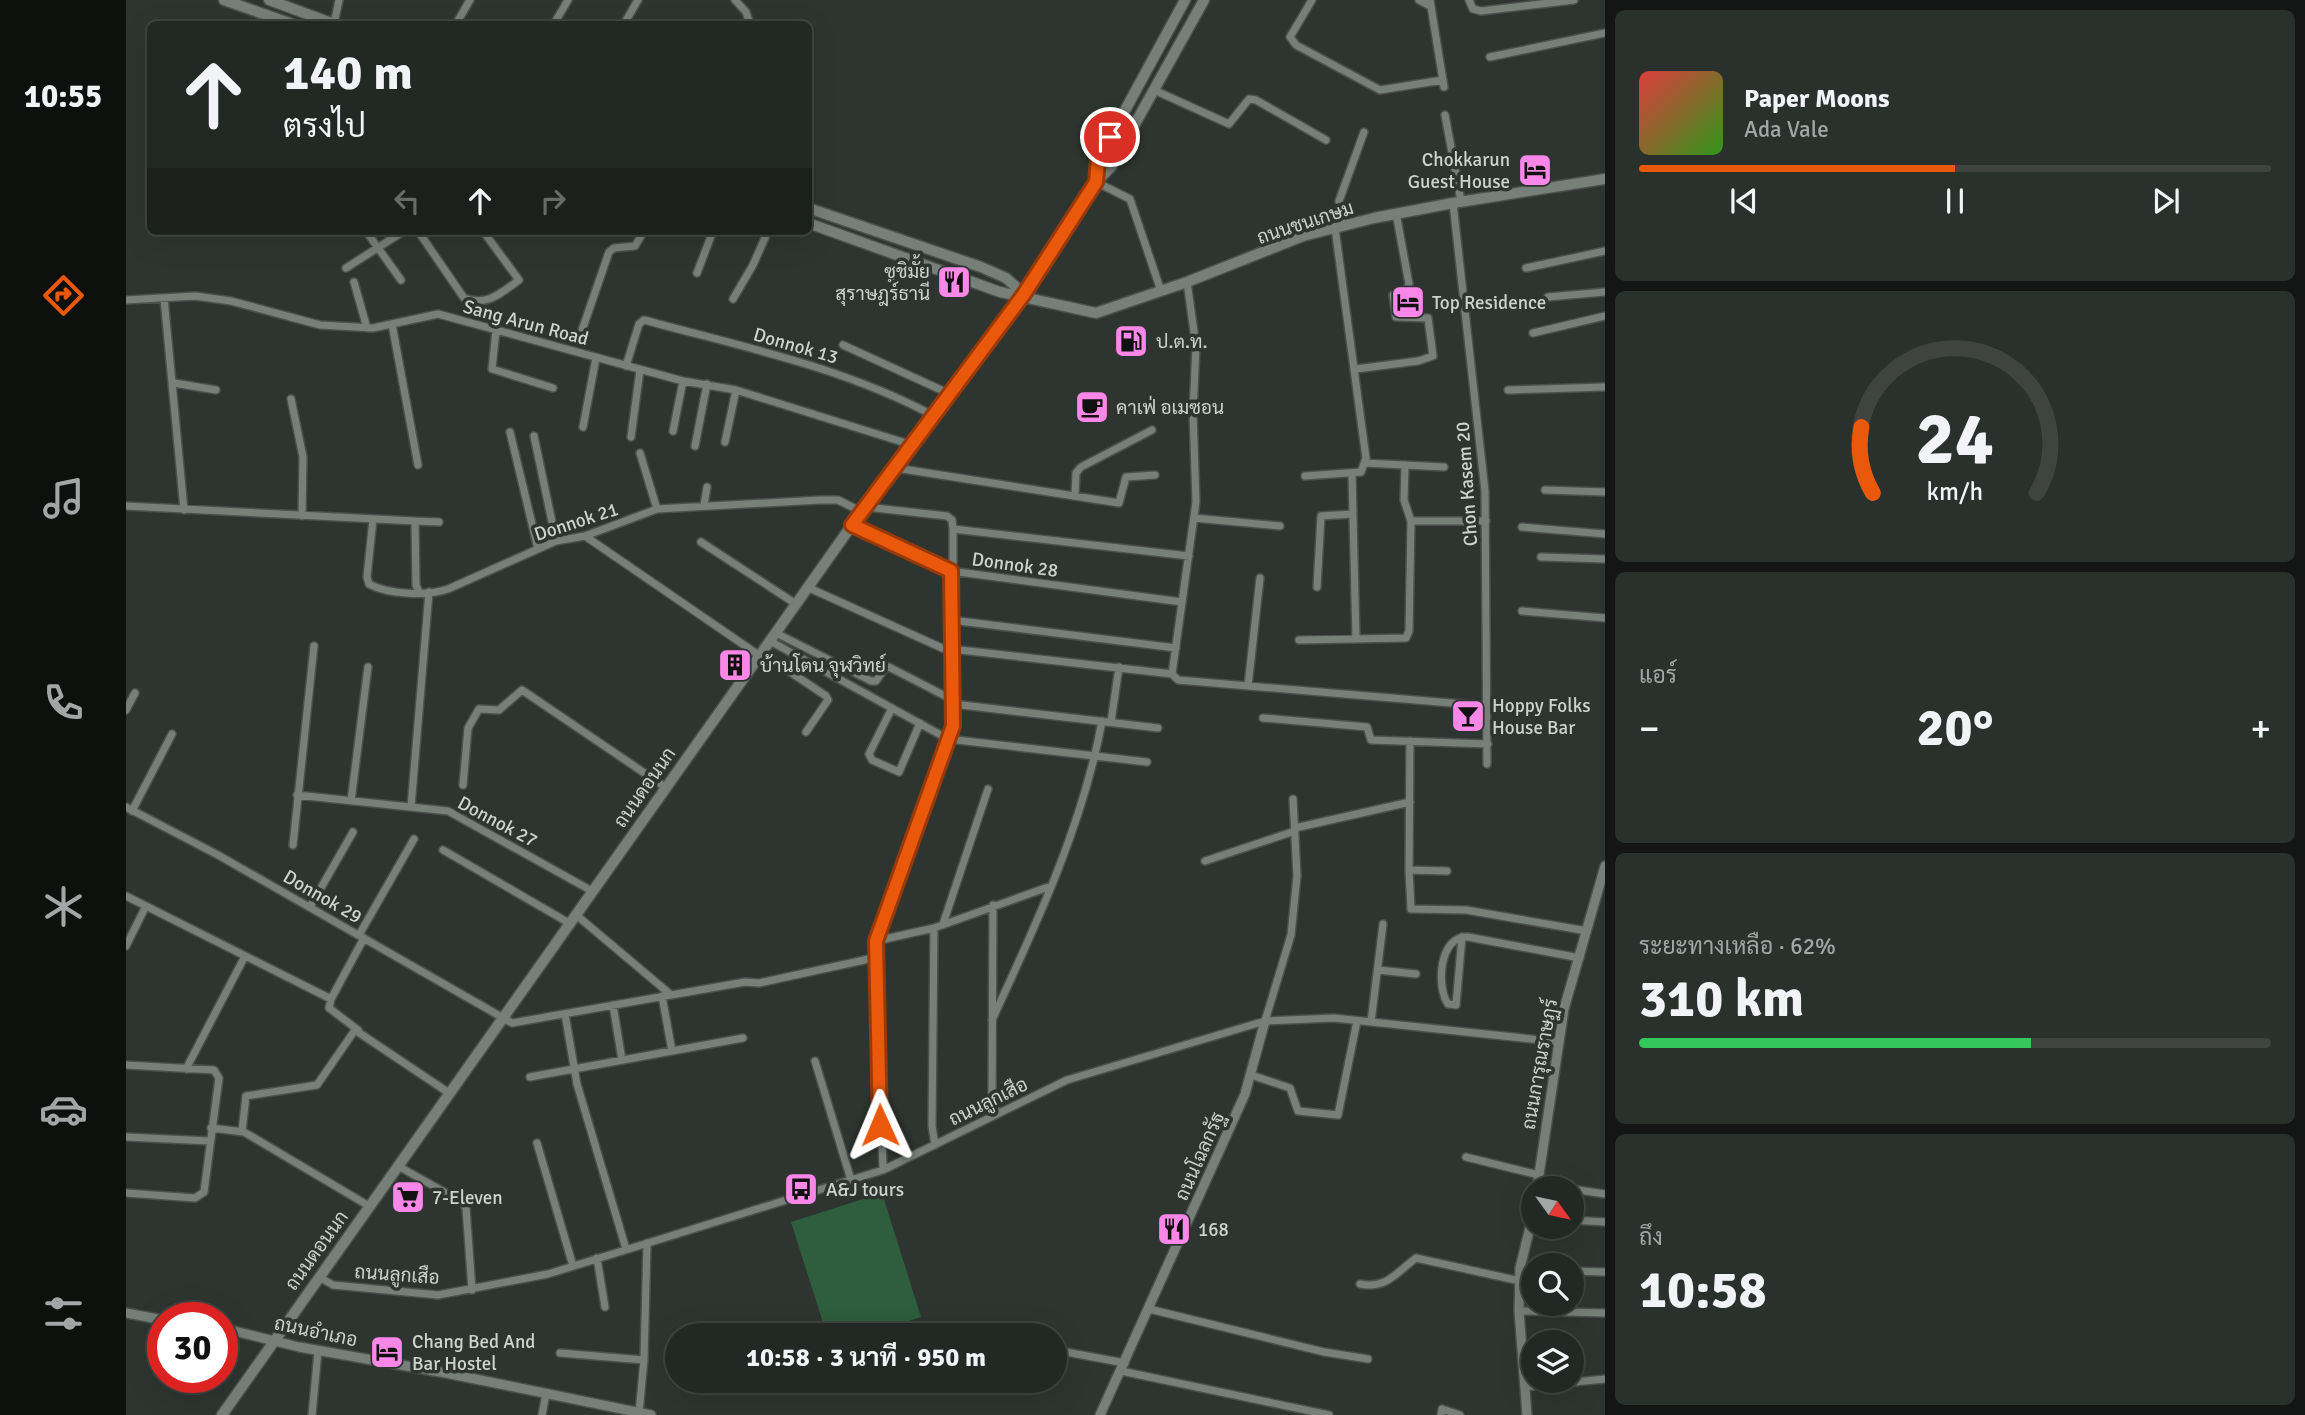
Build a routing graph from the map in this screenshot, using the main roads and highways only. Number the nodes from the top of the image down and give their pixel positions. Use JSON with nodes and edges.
{"nodes":[{"id":1,"x":224,"y":0,"type":"edge"},
{"id":2,"x":269,"y":0,"type":"edge"},
{"id":3,"x":1185,"y":0,"type":"edge"},
{"id":4,"x":1204,"y":0,"type":"edge"},
{"id":5,"x":284,"y":21,"type":"edge"},
{"id":6,"x":326,"y":21,"type":"edge"},
{"id":7,"x":1605,"y":179,"type":"edge"},
{"id":8,"x":1096,"y":182,"type":"junction"},
{"id":9,"x":812,"y":209,"type":"edge"},
{"id":10,"x":812,"y":224,"type":"edge"},
{"id":11,"x":1024,"y":294,"type":"junction"},
{"id":12,"x":223,"y":1415,"type":"edge"}],
"edges":[{"from":1,"to":5,"type":"main road"},
{"from":2,"to":6,"type":"main road"},
{"from":3,"to":8,"type":"main road","name":"ถนนดอนนก"},
{"from":4,"to":8,"type":"main road","name":"ถนนดอนนก"},
{"from":7,"to":11,"type":"main road","name":"ถนนชนเกษม"},
{"from":8,"to":11,"type":"main road","name":"ถนนดอนนก"},
{"from":9,"to":11,"type":"main road","name":"ถนนชนเกษม"},
{"from":10,"to":11,"type":"main road","name":"ถนนชนเกษม"},
{"from":11,"to":12,"type":"main road","name":"ถนนดอนนก"}]}
